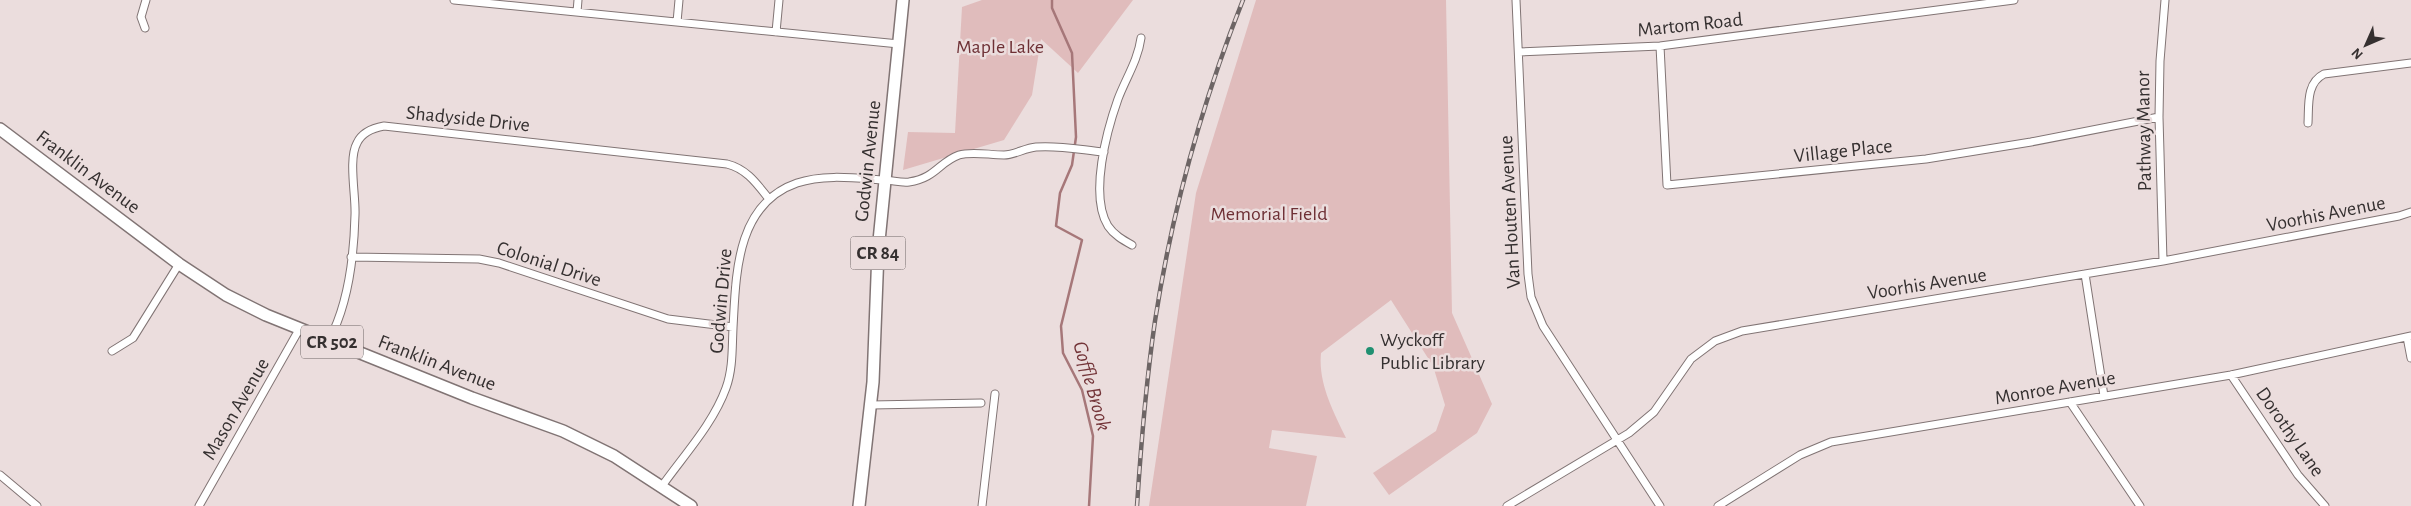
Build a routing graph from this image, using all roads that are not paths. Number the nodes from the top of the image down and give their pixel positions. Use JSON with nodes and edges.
{"nodes":[{"id":1,"x":146,"y":0,"type":"edge"},
{"id":2,"x":454,"y":0,"type":"edge"},
{"id":3,"x":578,"y":0,"type":"edge"},
{"id":4,"x":679,"y":0,"type":"edge"},
{"id":5,"x":779,"y":0,"type":"edge"},
{"id":6,"x":903,"y":0,"type":"edge"},
{"id":7,"x":1516,"y":0,"type":"edge"},
{"id":8,"x":2014,"y":0,"type":"edge"},
{"id":9,"x":2165,"y":0,"type":"edge"},
{"id":10,"x":481,"y":1,"type":"edge"},
{"id":11,"x":577,"y":12,"type":"junction"},
{"id":12,"x":676,"y":22,"type":"junction"},
{"id":13,"x":146,"y":28,"type":"dead end"},
{"id":14,"x":776,"y":32,"type":"junction"},
{"id":15,"x":1141,"y":38,"type":"dead end"},
{"id":16,"x":899,"y":44,"type":"junction"},
{"id":17,"x":1660,"y":46,"type":"junction"},
{"id":18,"x":1518,"y":52,"type":"junction"},
{"id":19,"x":2411,"y":63,"type":"edge"},
{"id":20,"x":2159,"y":117,"type":"junction"},
{"id":21,"x":2308,"y":123,"type":"dead end"},
{"id":22,"x":0,"y":129,"type":"edge"},
{"id":23,"x":1104,"y":152,"type":"junction"},
{"id":24,"x":885,"y":180,"type":"junction"},
{"id":25,"x":769,"y":199,"type":"junction"},
{"id":26,"x":2411,"y":212,"type":"edge"},
{"id":27,"x":1132,"y":245,"type":"dead end"},
{"id":28,"x":351,"y":257,"type":"junction"},
{"id":29,"x":2163,"y":261,"type":"junction"},
{"id":30,"x":179,"y":264,"type":"junction"},
{"id":31,"x":2084,"y":274,"type":"junction"},
{"id":32,"x":733,"y":327,"type":"junction"},
{"id":33,"x":300,"y":328,"type":"junction"},
{"id":34,"x":2409,"y":337,"type":"edge"},
{"id":35,"x":328,"y":340,"type":"junction"},
{"id":36,"x":112,"y":351,"type":"dead end"},
{"id":37,"x":2411,"y":358,"type":"edge"},
{"id":38,"x":2231,"y":375,"type":"junction"},
{"id":39,"x":995,"y":394,"type":"dead end"},
{"id":40,"x":2104,"y":396,"type":"junction"},
{"id":41,"x":2070,"y":402,"type":"junction"},
{"id":42,"x":981,"y":403,"type":"dead end"},
{"id":43,"x":871,"y":405,"type":"junction"},
{"id":44,"x":1617,"y":440,"type":"junction"},
{"id":45,"x":0,"y":475,"type":"edge"},
{"id":46,"x":662,"y":486,"type":"junction"},
{"id":47,"x":38,"y":506,"type":"edge"},
{"id":48,"x":199,"y":506,"type":"edge"},
{"id":49,"x":691,"y":506,"type":"edge"},
{"id":50,"x":859,"y":506,"type":"edge"},
{"id":51,"x":982,"y":506,"type":"edge"},
{"id":52,"x":1506,"y":506,"type":"edge"},
{"id":53,"x":1660,"y":506,"type":"edge"},
{"id":54,"x":1718,"y":506,"type":"edge"},
{"id":55,"x":2140,"y":506,"type":"edge"},
{"id":56,"x":2325,"y":506,"type":"edge"}],
"edges":[{"from":1,"to":13,"type":"street"},
{"from":2,"to":10,"type":"street"},
{"from":3,"to":11,"type":"street"},
{"from":4,"to":12,"type":"street"},
{"from":5,"to":14,"type":"street"},
{"from":6,"to":16,"type":"main road","name":"Godwin Avenue","number":"CR 84"},
{"from":7,"to":18,"type":"street","name":"Van Houten Avenue"},
{"from":8,"to":17,"type":"street","name":"Martom Road"},
{"from":9,"to":20,"type":"street","name":"Pathway Manor"},
{"from":10,"to":11,"type":"street"},
{"from":11,"to":12,"type":"street"},
{"from":12,"to":14,"type":"street"},
{"from":14,"to":16,"type":"street"},
{"from":15,"to":23,"type":"street"},
{"from":16,"to":24,"type":"main road","name":"Godwin Avenue","number":"CR 84"},
{"from":17,"to":18,"type":"street","name":"Martom Road"},
{"from":17,"to":20,"type":"street","name":"Village Place"},
{"from":18,"to":44,"type":"street","name":"Van Houten Avenue"},
{"from":19,"to":21,"type":"street"},
{"from":20,"to":29,"type":"street","name":"Pathway Manor"},
{"from":22,"to":30,"type":"main road","name":"Franklin Avenue","number":"CR 502"},
{"from":23,"to":24,"type":"street","name":"Godwin Drive"},
{"from":23,"to":27,"type":"street"},
{"from":24,"to":25,"type":"street","name":"Godwin Drive"},
{"from":24,"to":43,"type":"main road","name":"Godwin Avenue","number":"CR 84"},
{"from":25,"to":28,"type":"street","name":"Shadyside Drive"},
{"from":25,"to":32,"type":"street","name":"Godwin Drive"},
{"from":26,"to":29,"type":"street","name":"Voorhis Avenue"},
{"from":28,"to":32,"type":"street","name":"Colonial Drive"},
{"from":28,"to":35,"type":"street","name":"Shadyside Drive"},
{"from":29,"to":31,"type":"street","name":"Voorhis Avenue"},
{"from":30,"to":33,"type":"main road","name":"Franklin Avenue","number":"CR 502"},
{"from":30,"to":36,"type":"street"},
{"from":31,"to":40,"type":"street"},
{"from":31,"to":44,"type":"street","name":"Voorhis Avenue"},
{"from":32,"to":46,"type":"street","name":"Godwin Drive"},
{"from":33,"to":35,"type":"main road","name":"Franklin Avenue","number":"CR 502"},
{"from":33,"to":48,"type":"street","name":"Mason Avenue"},
{"from":34,"to":37,"type":"street"},
{"from":34,"to":38,"type":"street","name":"Monroe Avenue"},
{"from":35,"to":46,"type":"main road","name":"Franklin Avenue","number":"CR 502"},
{"from":38,"to":40,"type":"street","name":"Monroe Avenue"},
{"from":38,"to":56,"type":"street","name":"Dorothy Lane"},
{"from":39,"to":51,"type":"street"},
{"from":40,"to":41,"type":"street","name":"Monroe Avenue"},
{"from":41,"to":54,"type":"street","name":"Monroe Avenue"},
{"from":41,"to":55,"type":"street"},
{"from":42,"to":43,"type":"street"},
{"from":43,"to":50,"type":"main road","name":"Godwin Avenue","number":"CR 84"},
{"from":44,"to":52,"type":"street","name":"Voorhis Avenue"},
{"from":44,"to":53,"type":"street","name":"Van Houten Avenue"},
{"from":45,"to":47,"type":"street"},
{"from":46,"to":49,"type":"main road","name":"Franklin Avenue","number":"CR 502"}]}
